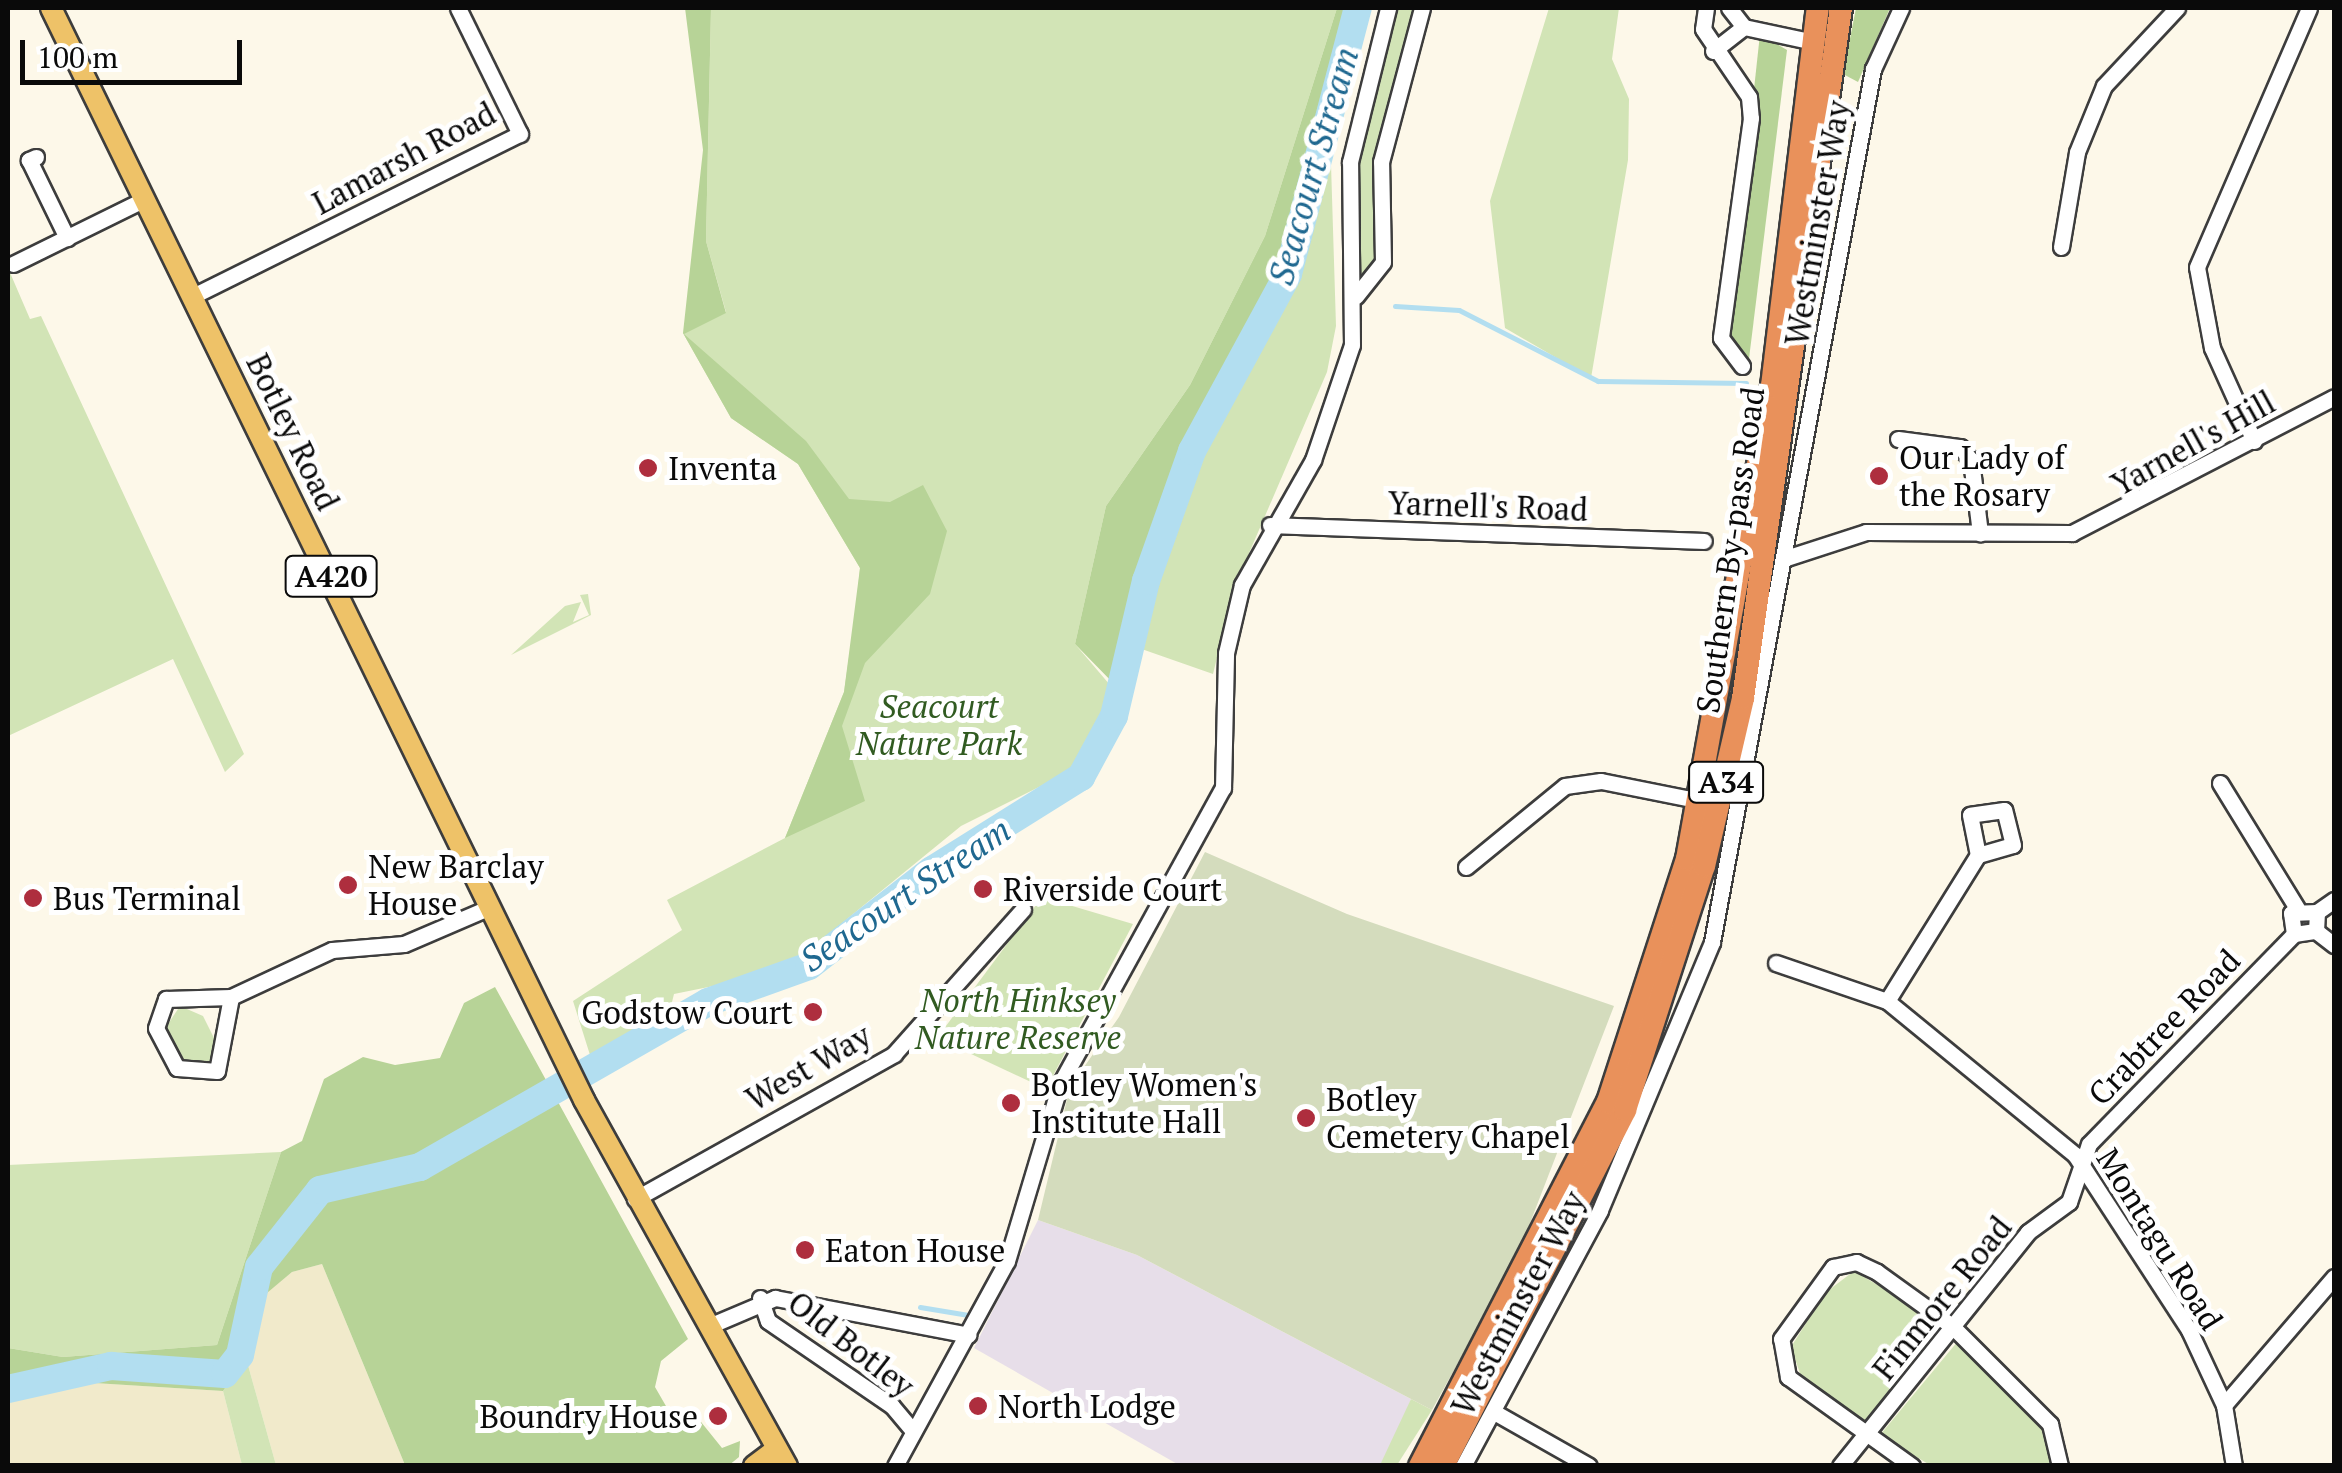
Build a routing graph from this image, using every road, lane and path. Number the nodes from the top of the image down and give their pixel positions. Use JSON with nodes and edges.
{"nodes":[{"id":1,"x":50,"y":8,"type":"edge"},
{"id":2,"x":458,"y":8,"type":"edge"},
{"id":3,"x":1388,"y":8,"type":"edge"},
{"id":4,"x":1422,"y":8,"type":"edge"},
{"id":5,"x":1706,"y":8,"type":"edge"},
{"id":6,"x":1729,"y":8,"type":"edge"},
{"id":7,"x":1818,"y":8,"type":"edge"},
{"id":8,"x":1841,"y":8,"type":"edge"},
{"id":9,"x":1901,"y":8,"type":"edge"},
{"id":10,"x":2176,"y":8,"type":"edge"},
{"id":11,"x":2309,"y":8,"type":"edge"},
{"id":12,"x":1744,"y":27,"type":"junction"},
{"id":13,"x":1814,"y":42,"type":"junction"},
{"id":14,"x":1713,"y":51,"type":"junction"},
{"id":15,"x":36,"y":157,"type":"dead end"},
{"id":16,"x":145,"y":199,"type":"junction"},
{"id":17,"x":68,"y":238,"type":"junction"},
{"id":18,"x":2061,"y":246,"type":"dead end"},
{"id":19,"x":13,"y":264,"type":"dead end"},
{"id":20,"x":193,"y":296,"type":"junction"},
{"id":21,"x":1356,"y":296,"type":"junction"},
{"id":22,"x":1742,"y":366,"type":"dead end"},
{"id":23,"x":2334,"y":397,"type":"edge"},
{"id":24,"x":1898,"y":439,"type":"dead end"},
{"id":25,"x":2254,"y":440,"type":"junction"},
{"id":26,"x":1270,"y":525,"type":"junction"},
{"id":27,"x":1980,"y":532,"type":"junction"},
{"id":28,"x":1704,"y":541,"type":"dead end"},
{"id":29,"x":1783,"y":559,"type":"junction"},
{"id":30,"x":2220,"y":783,"type":"dead end"},
{"id":31,"x":1701,"y":801,"type":"junction"},
{"id":32,"x":1978,"y":855,"type":"dead end"},
{"id":33,"x":1466,"y":867,"type":"dead end"},
{"id":34,"x":2334,"y":900,"type":"edge"},
{"id":35,"x":488,"y":908,"type":"junction"},
{"id":36,"x":2297,"y":908,"type":"junction"},
{"id":37,"x":1023,"y":909,"type":"dead end"},
{"id":38,"x":2317,"y":912,"type":"junction"},
{"id":39,"x":2316,"y":932,"type":"junction"},
{"id":40,"x":2294,"y":934,"type":"junction"},
{"id":41,"x":2334,"y":945,"type":"edge"},
{"id":42,"x":1776,"y":963,"type":"dead end"},
{"id":43,"x":230,"y":998,"type":"junction"},
{"id":44,"x":1887,"y":1001,"type":"junction"},
{"id":45,"x":2083,"y":1166,"type":"junction"},
{"id":46,"x":636,"y":1199,"type":"junction"},
{"id":47,"x":2334,"y":1278,"type":"edge"},
{"id":48,"x":760,"y":1298,"type":"junction"},
{"id":49,"x":709,"y":1326,"type":"junction"},
{"id":50,"x":1952,"y":1326,"type":"junction"},
{"id":51,"x":969,"y":1335,"type":"junction"},
{"id":52,"x":2224,"y":1405,"type":"junction"},
{"id":53,"x":1494,"y":1412,"type":"junction"},
{"id":54,"x":913,"y":1431,"type":"junction"},
{"id":55,"x":1866,"y":1436,"type":"junction"},
{"id":56,"x":781,"y":1458,"type":"edge"},
{"id":57,"x":754,"y":1466,"type":"edge"},
{"id":58,"x":895,"y":1466,"type":"edge"},
{"id":59,"x":1420,"y":1466,"type":"edge"},
{"id":60,"x":1443,"y":1466,"type":"edge"},
{"id":61,"x":1463,"y":1466,"type":"edge"},
{"id":62,"x":1589,"y":1466,"type":"edge"},
{"id":63,"x":1840,"y":1466,"type":"edge"},
{"id":64,"x":1912,"y":1466,"type":"edge"},
{"id":65,"x":2060,"y":1466,"type":"edge"},
{"id":66,"x":2234,"y":1466,"type":"edge"}],
"edges":[{"from":1,"to":16,"type":"main road","name":"Botley Road","number":"A420"},
{"from":2,"to":20,"type":"street","name":"Lamarsh Road"},
{"from":3,"to":21,"type":"street"},
{"from":4,"to":21,"type":"street"},
{"from":5,"to":14,"type":"street","name":"Southern By-pass Road"},
{"from":6,"to":12,"type":"street"},
{"from":7,"to":13,"type":"highway","name":"Southern By-pass Road","number":"A34"},
{"from":8,"to":60,"type":"highway","name":"Southern By-pass Road","number":"A34"},
{"from":9,"to":29,"type":"street","name":"Westminster Way"},
{"from":10,"to":18,"type":"street"},
{"from":11,"to":25,"type":"street"},
{"from":12,"to":13,"type":"street"},
{"from":12,"to":14,"type":"street"},
{"from":13,"to":31,"type":"highway","name":"Southern By-pass Road","number":"A34"},
{"from":14,"to":22,"type":"street","name":"Southern By-pass Road"},
{"from":15,"to":17,"type":"street"},
{"from":16,"to":17,"type":"street"},
{"from":16,"to":20,"type":"main road","name":"Botley Road","number":"A420"},
{"from":17,"to":19,"type":"street"},
{"from":20,"to":35,"type":"main road","name":"Botley Road","number":"A420"},
{"from":21,"to":26,"type":"street"},
{"from":23,"to":25,"type":"street","name":"Yarnell's Hill"},
{"from":24,"to":27,"type":"street"},
{"from":25,"to":27,"type":"street","name":"Yarnell's Hill"},
{"from":26,"to":28,"type":"street","name":"Yarnell's Road"},
{"from":26,"to":51,"type":"street"},
{"from":27,"to":29,"type":"street","name":"Yarnell's Hill"},
{"from":29,"to":53,"type":"street","name":"Westminster Way"},
{"from":30,"to":36,"type":"street"},
{"from":31,"to":33,"type":"street"},
{"from":31,"to":59,"type":"highway","name":"Southern By-pass Road","number":"A34"},
{"from":32,"to":44,"type":"street"},
{"from":34,"to":38,"type":"street"},
{"from":35,"to":43,"type":"street"},
{"from":35,"to":46,"type":"main road","name":"Botley Road","number":"A420"},
{"from":36,"to":38,"type":"street"},
{"from":36,"to":40,"type":"street"},
{"from":37,"to":46,"type":"street","name":"West Way"},
{"from":38,"to":39,"type":"street"},
{"from":39,"to":40,"type":"street"},
{"from":39,"to":41,"type":"street"},
{"from":40,"to":45,"type":"street","name":"Crabtree Road"},
{"from":42,"to":44,"type":"street","name":"Montagu Road"},
{"from":43,"to":43,"type":"street"},
{"from":44,"to":45,"type":"street","name":"Montagu Road"},
{"from":45,"to":50,"type":"street","name":"Finmore Road"},
{"from":45,"to":52,"type":"street","name":"Montagu Road"},
{"from":46,"to":49,"type":"main road","number":"A420"},
{"from":47,"to":52,"type":"street"},
{"from":48,"to":49,"type":"street"},
{"from":48,"to":51,"type":"street"},
{"from":48,"to":54,"type":"street","name":"Old Botley"},
{"from":49,"to":56,"type":"main road","number":"A420"},
{"from":50,"to":55,"type":"street","name":"Finmore Road"},
{"from":50,"to":55,"type":"street"},
{"from":50,"to":65,"type":"street"},
{"from":51,"to":54,"type":"street"},
{"from":52,"to":66,"type":"street","name":"Montagu Road"},
{"from":53,"to":61,"type":"street","name":"Westminster Way"},
{"from":53,"to":62,"type":"street"},
{"from":54,"to":58,"type":"street"},
{"from":55,"to":63,"type":"street","name":"Finmore Road"},
{"from":55,"to":64,"type":"street"},
{"from":56,"to":57,"type":"main road","number":"A420"}]}
